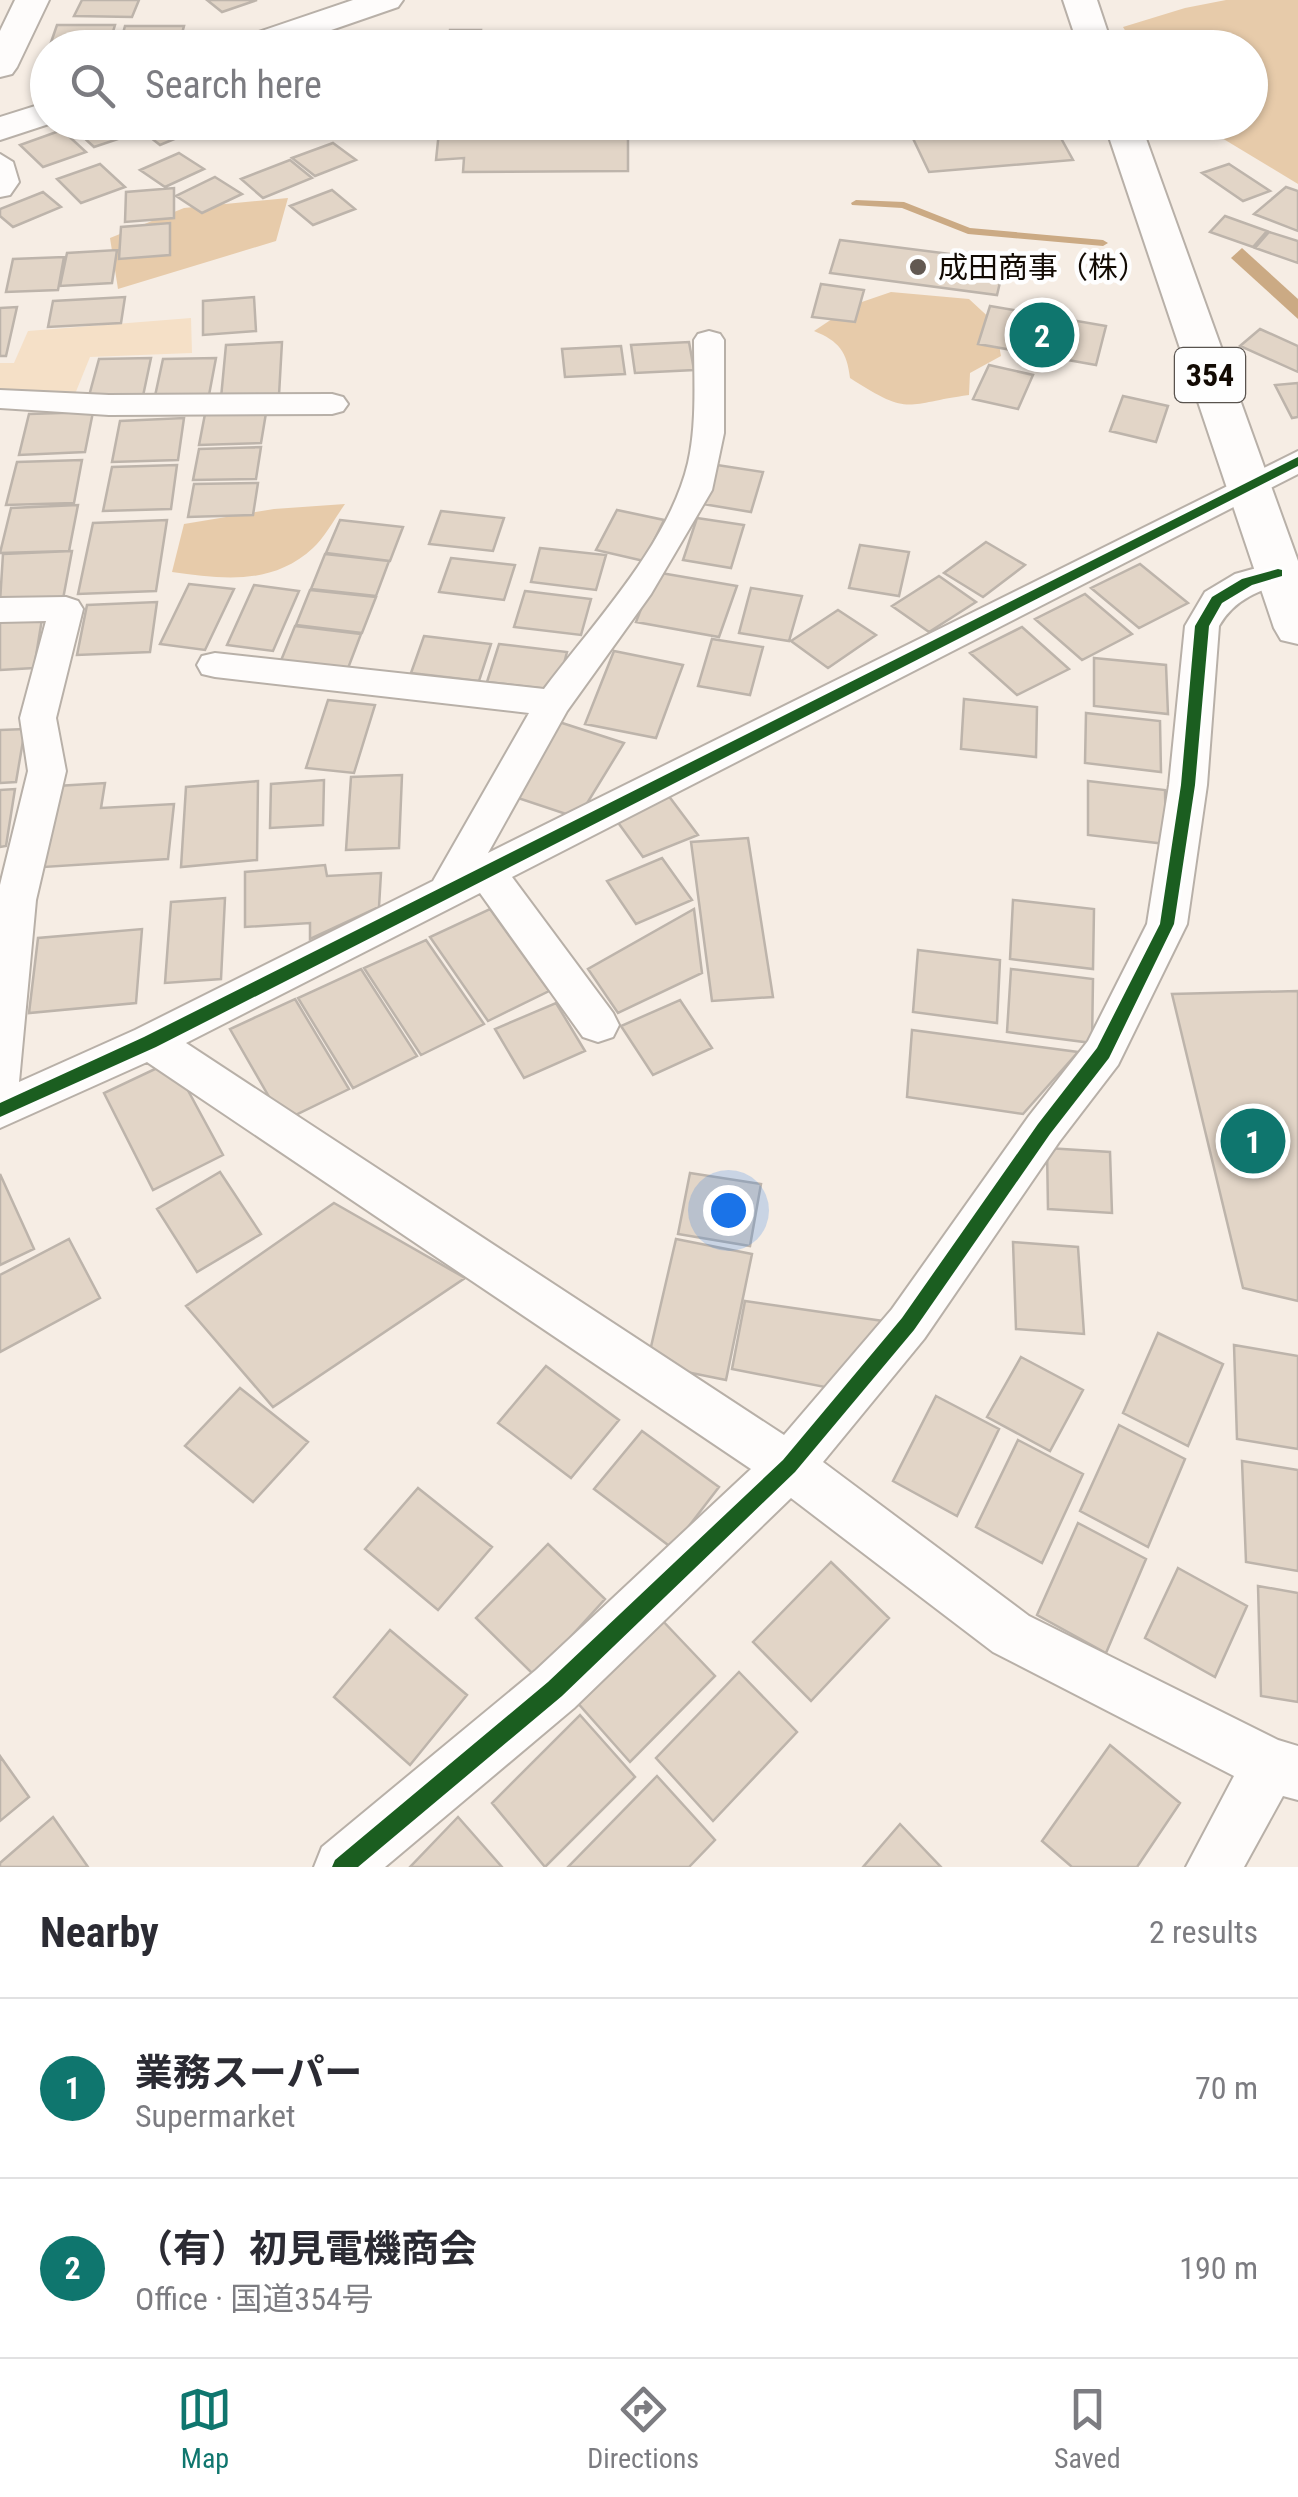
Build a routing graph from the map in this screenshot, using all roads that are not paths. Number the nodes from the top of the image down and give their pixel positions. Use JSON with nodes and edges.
{"nodes":[{"id":1,"x":32,"y":0,"type":"edge"},
{"id":2,"x":386,"y":0,"type":"edge"},
{"id":3,"x":1080,"y":0,"type":"edge"},
{"id":4,"x":297,"y":30,"type":"edge"},
{"id":5,"x":1090,"y":30,"type":"edge"},
{"id":6,"x":0,"y":67,"type":"edge"},
{"id":7,"x":30,"y":119,"type":"edge"},
{"id":8,"x":0,"y":129,"type":"edge"},
{"id":9,"x":1128,"y":140,"type":"edge"},
{"id":10,"x":0,"y":162,"type":"edge"},
{"id":11,"x":0,"y":189,"type":"edge"},
{"id":12,"x":709,"y":340,"type":"dead end"},
{"id":13,"x":0,"y":399,"type":"edge"},
{"id":14,"x":332,"y":404,"type":"dead end"},
{"id":15,"x":1298,"y":461,"type":"edge"},
{"id":16,"x":1248,"y":486,"type":"junction"},
{"id":17,"x":1278,"y":573,"type":"junction"},
{"id":18,"x":0,"y":610,"type":"edge"},
{"id":19,"x":1298,"y":628,"type":"edge"},
{"id":20,"x":215,"y":665,"type":"dead end"},
{"id":21,"x":553,"y":704,"type":"junction"},
{"id":22,"x":486,"y":870,"type":"junction"},
{"id":23,"x":449,"y":888,"type":"junction"},
{"id":24,"x":598,"y":1025,"type":"dead end"},
{"id":25,"x":150,"y":1042,"type":"junction"},
{"id":26,"x":0,"y":1076,"type":"edge"},
{"id":27,"x":0,"y":1110,"type":"edge"},
{"id":28,"x":789,"y":1466,"type":"junction"},
{"id":29,"x":1284,"y":1769,"type":"edge"},
{"id":30,"x":342,"y":1867,"type":"edge"},
{"id":31,"x":1214,"y":1867,"type":"edge"}],
"edges":[{"from":1,"to":6,"type":"main road"},
{"from":2,"to":4,"type":"main road"},
{"from":3,"to":5,"type":"main road"},
{"from":7,"to":8,"type":"main road"},
{"from":9,"to":16,"type":"main road","number":"354"},
{"from":10,"to":11,"type":"street"},
{"from":12,"to":21,"type":"street"},
{"from":13,"to":14,"type":"street"},
{"from":15,"to":16,"type":"street"},
{"from":16,"to":17,"type":"main road","number":"354"},
{"from":16,"to":22,"type":"street"},
{"from":17,"to":19,"type":"main road","number":"354"},
{"from":17,"to":28,"type":"street"},
{"from":18,"to":26,"type":"street"},
{"from":20,"to":21,"type":"street"},
{"from":21,"to":23,"type":"street"},
{"from":22,"to":23,"type":"street"},
{"from":22,"to":24,"type":"street"},
{"from":23,"to":25,"type":"street"},
{"from":25,"to":27,"type":"street"},
{"from":25,"to":28,"type":"street"},
{"from":28,"to":29,"type":"street"},
{"from":28,"to":30,"type":"street"},
{"from":29,"to":31,"type":"street"}]}
